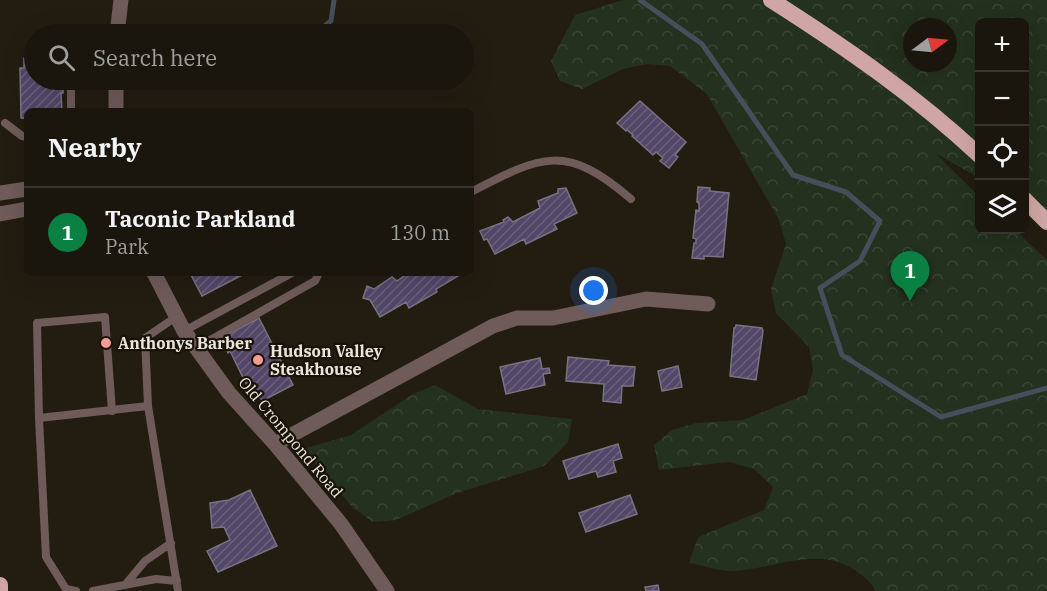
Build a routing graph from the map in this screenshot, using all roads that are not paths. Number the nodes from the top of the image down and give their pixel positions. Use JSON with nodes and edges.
{"nodes":[{"id":1,"x":121,"y":0,"type":"edge"},
{"id":2,"x":771,"y":0,"type":"edge"},
{"id":3,"x":118,"y":24,"type":"edge"},
{"id":4,"x":71,"y":90,"type":"edge"},
{"id":5,"x":116,"y":90,"type":"edge"},
{"id":6,"x":71,"y":108,"type":"edge"},
{"id":7,"x":116,"y":108,"type":"edge"},
{"id":8,"x":5,"y":123,"type":"dead end"},
{"id":9,"x":24,"y":136,"type":"edge"},
{"id":10,"x":975,"y":152,"type":"edge"},
{"id":11,"x":24,"y":189,"type":"edge"},
{"id":12,"x":474,"y":191,"type":"edge"},
{"id":13,"x":0,"y":193,"type":"edge"},
{"id":14,"x":631,"y":199,"type":"dead end"},
{"id":15,"x":1029,"y":204,"type":"edge"},
{"id":16,"x":24,"y":210,"type":"edge"},
{"id":17,"x":0,"y":214,"type":"edge"},
{"id":18,"x":1047,"y":222,"type":"edge"},
{"id":19,"x":156,"y":276,"type":"edge"},
{"id":20,"x":286,"y":276,"type":"edge"},
{"id":21,"x":318,"y":276,"type":"edge"},
{"id":22,"x":708,"y":304,"type":"dead end"},
{"id":23,"x":176,"y":317,"type":"junction"},
{"id":24,"x":184,"y":331,"type":"junction"},
{"id":25,"x":196,"y":348,"type":"junction"},
{"id":26,"x":148,"y":406,"type":"junction"},
{"id":27,"x":112,"y":411,"type":"junction"},
{"id":28,"x":39,"y":418,"type":"junction"},
{"id":29,"x":275,"y":444,"type":"junction"},
{"id":30,"x":171,"y":543,"type":"junction"},
{"id":31,"x":177,"y":581,"type":"junction"},
{"id":32,"x":0,"y":585,"type":"edge"},
{"id":33,"x":125,"y":585,"type":"junction"},
{"id":34,"x":0,"y":591,"type":"edge"},
{"id":35,"x":76,"y":591,"type":"edge"},
{"id":36,"x":93,"y":591,"type":"edge"},
{"id":37,"x":178,"y":591,"type":"edge"},
{"id":38,"x":387,"y":591,"type":"edge"}],
"edges":[{"from":1,"to":3,"type":"street"},
{"from":2,"to":10,"type":"highway"},
{"from":4,"to":6,"type":"lane"},
{"from":5,"to":7,"type":"street"},
{"from":8,"to":9,"type":"lane"},
{"from":11,"to":13,"type":"street"},
{"from":12,"to":14,"type":"lane"},
{"from":15,"to":18,"type":"highway"},
{"from":16,"to":17,"type":"street"},
{"from":19,"to":23,"type":"street","name":"Old Crompond Road"},
{"from":20,"to":24,"type":"lane"},
{"from":21,"to":25,"type":"lane"},
{"from":22,"to":29,"type":"street"},
{"from":23,"to":24,"type":"street","name":"Old Crompond Road"},
{"from":23,"to":26,"type":"lane"},
{"from":24,"to":25,"type":"street","name":"Old Crompond Road"},
{"from":25,"to":29,"type":"street","name":"Old Crompond Road"},
{"from":26,"to":27,"type":"lane"},
{"from":26,"to":30,"type":"lane"},
{"from":27,"to":28,"type":"lane"},
{"from":27,"to":28,"type":"lane"},
{"from":28,"to":35,"type":"lane"},
{"from":29,"to":38,"type":"street","name":"Old Crompond Road"},
{"from":30,"to":31,"type":"lane"},
{"from":30,"to":33,"type":"lane"},
{"from":31,"to":33,"type":"lane"},
{"from":31,"to":37,"type":"lane"},
{"from":32,"to":34,"type":"highway"},
{"from":33,"to":36,"type":"lane"}]}
